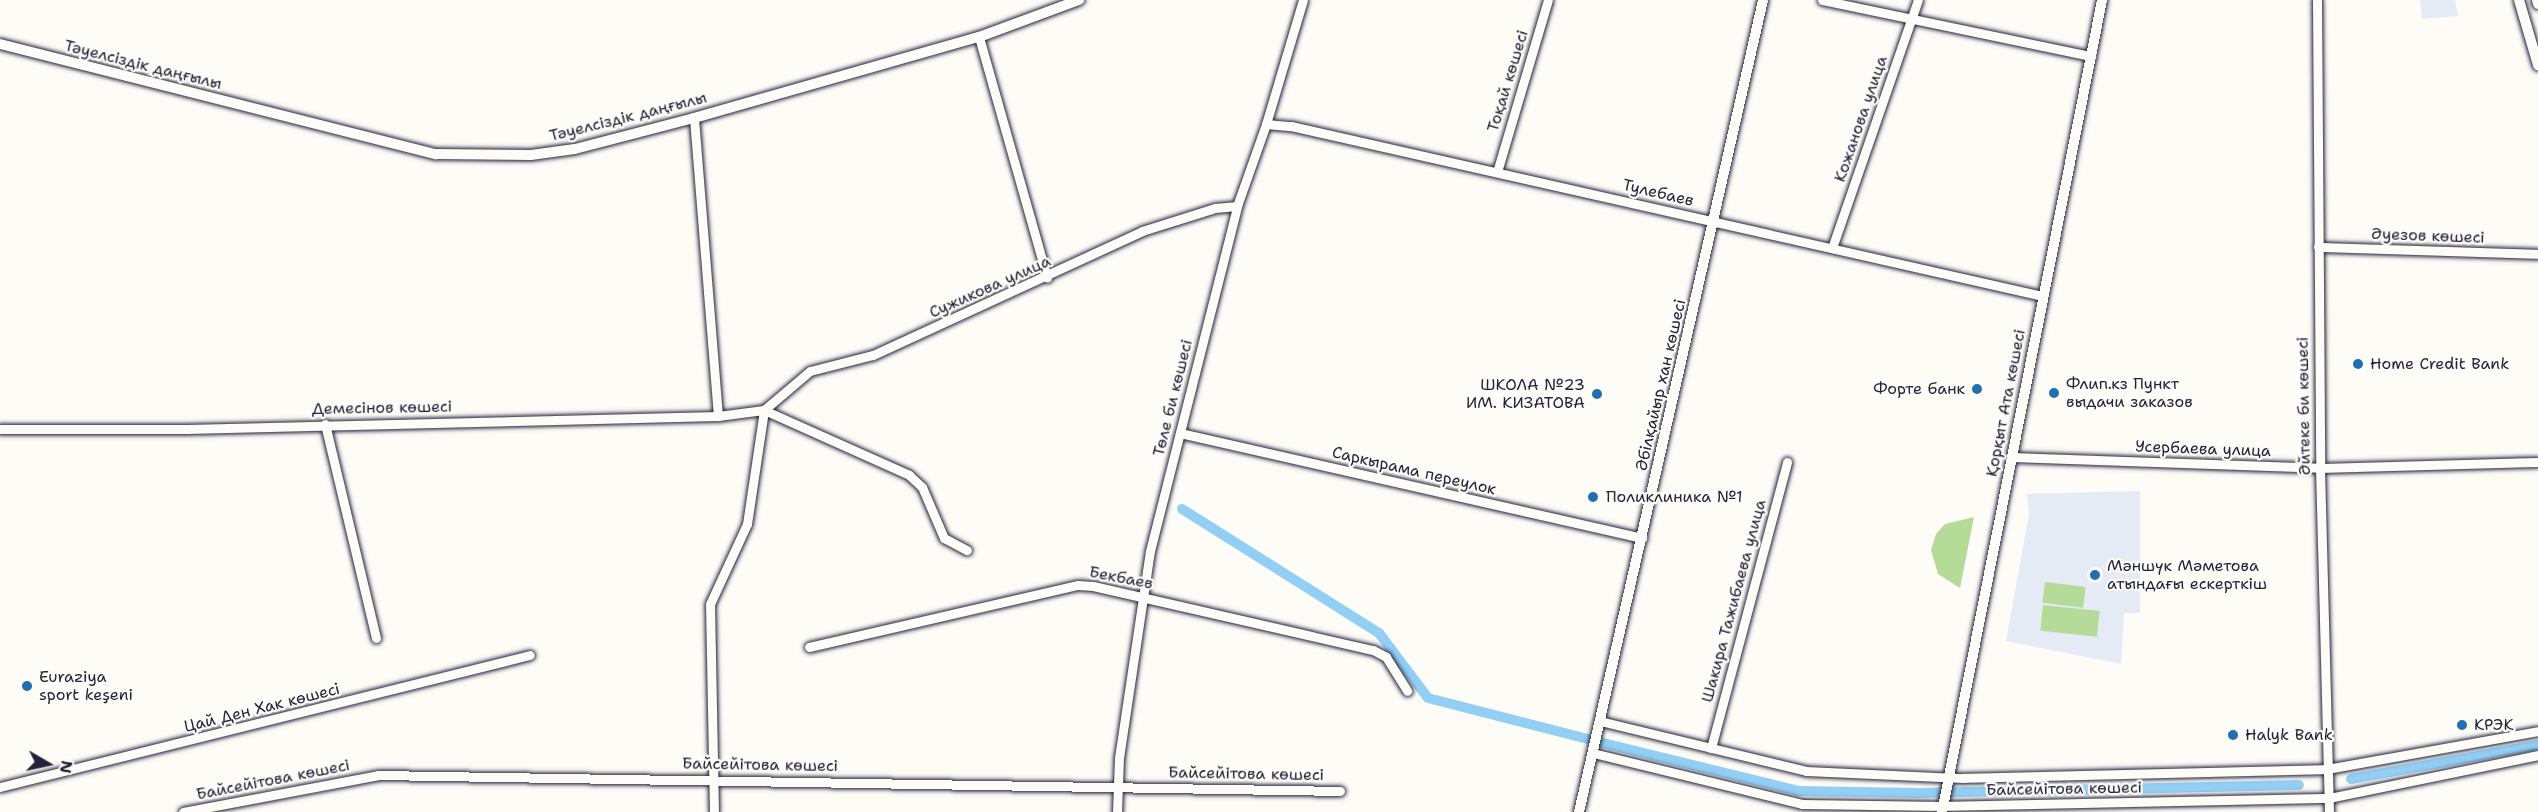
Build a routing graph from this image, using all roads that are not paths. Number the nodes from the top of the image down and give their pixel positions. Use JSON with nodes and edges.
{"nodes":[{"id":1,"x":1079,"y":0,"type":"edge"},
{"id":2,"x":1303,"y":0,"type":"edge"},
{"id":3,"x":1548,"y":0,"type":"edge"},
{"id":4,"x":1763,"y":0,"type":"edge"},
{"id":5,"x":1822,"y":0,"type":"edge"},
{"id":6,"x":1918,"y":0,"type":"edge"},
{"id":7,"x":2102,"y":0,"type":"edge"},
{"id":8,"x":2317,"y":0,"type":"edge"},
{"id":9,"x":2519,"y":0,"type":"edge"},
{"id":10,"x":2537,"y":0,"type":"edge"},
{"id":11,"x":2538,"y":4,"type":"edge"},
{"id":12,"x":1911,"y":19,"type":"junction"},
{"id":13,"x":979,"y":37,"type":"junction"},
{"id":14,"x":0,"y":44,"type":"edge"},
{"id":15,"x":2091,"y":56,"type":"junction"},
{"id":16,"x":2538,"y":65,"type":"edge"},
{"id":17,"x":694,"y":118,"type":"junction"},
{"id":18,"x":1266,"y":124,"type":"junction"},
{"id":19,"x":1497,"y":172,"type":"junction"},
{"id":20,"x":1237,"y":206,"type":"junction"},
{"id":21,"x":1713,"y":221,"type":"junction"},
{"id":22,"x":2318,"y":247,"type":"junction"},
{"id":23,"x":1832,"y":248,"type":"junction"},
{"id":24,"x":2538,"y":254,"type":"edge"},
{"id":25,"x":1047,"y":278,"type":"junction"},
{"id":26,"x":2042,"y":296,"type":"junction"},
{"id":27,"x":764,"y":410,"type":"junction"},
{"id":28,"x":718,"y":416,"type":"junction"},
{"id":29,"x":325,"y":424,"type":"junction"},
{"id":30,"x":0,"y":429,"type":"edge"},
{"id":31,"x":1180,"y":433,"type":"junction"},
{"id":32,"x":2011,"y":457,"type":"junction"},
{"id":33,"x":1787,"y":462,"type":"dead end"},
{"id":34,"x":2538,"y":462,"type":"edge"},
{"id":35,"x":2320,"y":468,"type":"junction"},
{"id":36,"x":1642,"y":538,"type":"junction"},
{"id":37,"x":967,"y":550,"type":"dead end"},
{"id":38,"x":1144,"y":597,"type":"junction"},
{"id":39,"x":376,"y":638,"type":"dead end"},
{"id":40,"x":809,"y":647,"type":"dead end"},
{"id":41,"x":530,"y":655,"type":"dead end"},
{"id":42,"x":1407,"y":691,"type":"dead end"},
{"id":43,"x":1600,"y":721,"type":"junction"},
{"id":44,"x":2538,"y":731,"type":"edge"},
{"id":45,"x":1711,"y":748,"type":"junction"},
{"id":46,"x":1593,"y":753,"type":"junction"},
{"id":47,"x":2538,"y":755,"type":"edge"},
{"id":48,"x":2327,"y":770,"type":"junction"},
{"id":49,"x":1949,"y":778,"type":"junction"},
{"id":50,"x":713,"y":779,"type":"junction"},
{"id":51,"x":0,"y":787,"type":"edge"},
{"id":52,"x":1116,"y":787,"type":"junction"},
{"id":53,"x":1340,"y":791,"type":"dead end"},
{"id":54,"x":2329,"y":798,"type":"junction"},
{"id":55,"x":1942,"y":809,"type":"edge"},
{"id":56,"x":183,"y":812,"type":"edge"},
{"id":57,"x":714,"y":812,"type":"edge"},
{"id":58,"x":1117,"y":812,"type":"edge"},
{"id":59,"x":1579,"y":812,"type":"edge"},
{"id":60,"x":2329,"y":812,"type":"edge"}],
"edges":[{"from":1,"to":13,"type":"street","name":"Тәуелсіздік даңғылы"},
{"from":2,"to":18,"type":"street","name":"Төле би көшесі"},
{"from":3,"to":19,"type":"street","name":"Тоқай көшесі"},
{"from":4,"to":21,"type":"street","name":"Әбілқайыр хан көшесі"},
{"from":5,"to":12,"type":"street"},
{"from":6,"to":12,"type":"street","name":"Кожанова улица"},
{"from":7,"to":15,"type":"street","name":"Қорқыт Ата көшесі"},
{"from":8,"to":22,"type":"street","name":"Әйтеке би көшесі"},
{"from":9,"to":16,"type":"street"},
{"from":10,"to":11,"type":"street"},
{"from":12,"to":15,"type":"street"},
{"from":12,"to":23,"type":"street","name":"Кожанова улица"},
{"from":13,"to":17,"type":"street","name":"Тәуелсіздік даңғылы"},
{"from":13,"to":25,"type":"street"},
{"from":14,"to":17,"type":"street","name":"Тәуелсіздік даңғылы"},
{"from":15,"to":26,"type":"street","name":"Қорқыт Ата көшесі"},
{"from":17,"to":28,"type":"street"},
{"from":18,"to":19,"type":"street","name":"Тулебаев"},
{"from":18,"to":20,"type":"street","name":"Төле би көшесі"},
{"from":19,"to":21,"type":"street","name":"Тулебаев"},
{"from":20,"to":25,"type":"street","name":"Сужикова улица"},
{"from":20,"to":31,"type":"street","name":"Төле би көшесі"},
{"from":21,"to":23,"type":"street","name":"Тулебаев"},
{"from":21,"to":36,"type":"street","name":"Әбілқайыр хан көшесі"},
{"from":22,"to":24,"type":"street","name":"Әуезов көшесі"},
{"from":22,"to":35,"type":"street","name":"Әйтеке би көшесі"},
{"from":23,"to":26,"type":"street","name":"Тулебаев"},
{"from":25,"to":27,"type":"street","name":"Сужикова улица"},
{"from":26,"to":32,"type":"street","name":"Қорқыт Ата көшесі"},
{"from":27,"to":28,"type":"street","name":"Демесінов көшесі"},
{"from":27,"to":37,"type":"street"},
{"from":27,"to":50,"type":"street"},
{"from":28,"to":29,"type":"street","name":"Демесінов көшесі"},
{"from":29,"to":30,"type":"street","name":"Демесінов көшесі"},
{"from":29,"to":39,"type":"street"},
{"from":31,"to":36,"type":"street","name":"Саркырама переулок"},
{"from":31,"to":38,"type":"street","name":"Төле би көшесі"},
{"from":32,"to":35,"type":"street","name":"Усербаева улица"},
{"from":32,"to":49,"type":"street","name":"Қорқыт Ата көшесі"},
{"from":33,"to":45,"type":"street","name":"Шакира Тажибаева улица"},
{"from":34,"to":35,"type":"street","name":"Усербаева улица"},
{"from":35,"to":48,"type":"street","name":"Әйтеке би көшесі"},
{"from":36,"to":43,"type":"street","name":"Әбілқайыр хан көшесі"},
{"from":38,"to":40,"type":"street","name":"Бекбаев"},
{"from":38,"to":42,"type":"street","name":"Бекбаев"},
{"from":38,"to":52,"type":"street","name":"Төле би көшесі"},
{"from":41,"to":51,"type":"street","name":"Цай Ден Хак көшесі"},
{"from":43,"to":45,"type":"street","name":"Байсейітова көшесі"},
{"from":43,"to":46,"type":"street","name":"Әбілқайыр хан көшесі"},
{"from":44,"to":48,"type":"street","name":"Байсейітова көшесі"},
{"from":45,"to":49,"type":"street","name":"Байсейітова көшесі"},
{"from":46,"to":55,"type":"street","name":"Байсейітова көшесі"},
{"from":46,"to":59,"type":"street","name":"Әбілқайыр хан көшесі"},
{"from":47,"to":54,"type":"street","name":"Байсейітова көшесі"},
{"from":48,"to":49,"type":"street","name":"Байсейітова көшесі"},
{"from":48,"to":54,"type":"street","name":"Әйтеке би көшесі"},
{"from":49,"to":55,"type":"street","name":"Қорқыт Ата көшесі"},
{"from":50,"to":52,"type":"street","name":"Байсейітова көшесі"},
{"from":50,"to":56,"type":"street","name":"Байсейітова көшесі"},
{"from":50,"to":57,"type":"street"},
{"from":52,"to":53,"type":"street","name":"Байсейітова көшесі"},
{"from":52,"to":58,"type":"street","name":"Төле би көшесі"},
{"from":54,"to":55,"type":"street","name":"Байсейітова көшесі"},
{"from":54,"to":60,"type":"street","name":"Әйтеке би көшесі"}]}
